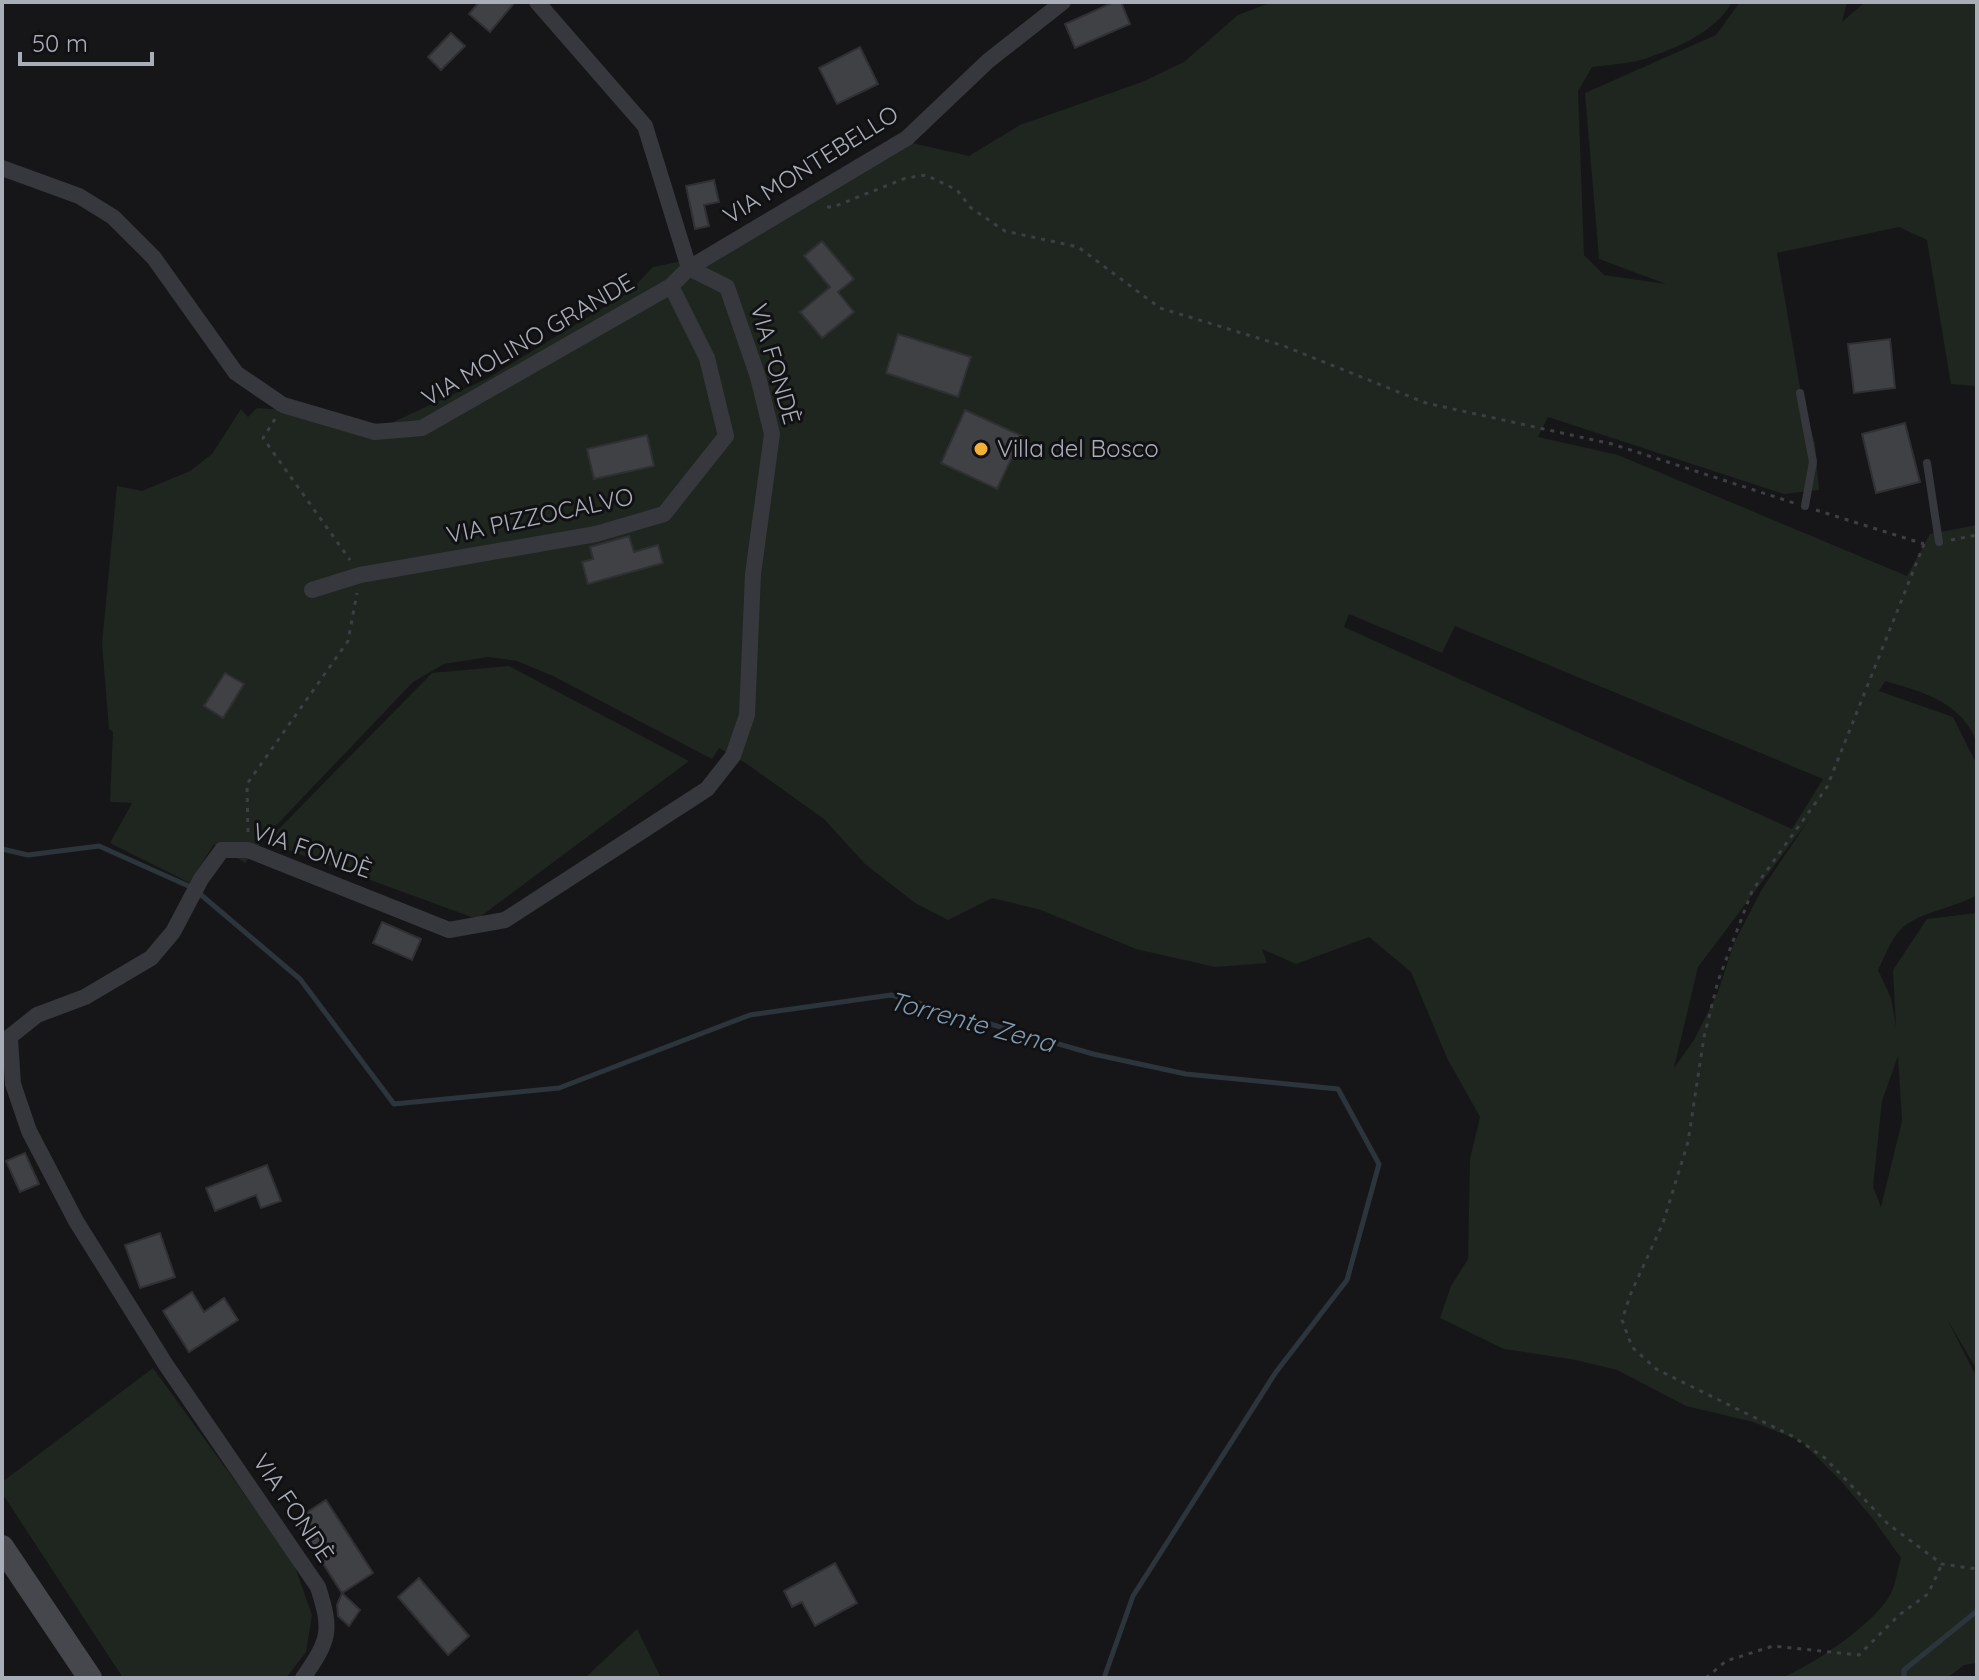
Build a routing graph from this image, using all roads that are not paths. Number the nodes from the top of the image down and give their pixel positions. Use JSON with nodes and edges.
{"nodes":[{"id":1,"x":537,"y":2,"type":"edge"},
{"id":2,"x":1063,"y":2,"type":"edge"},
{"id":3,"x":2,"y":168,"type":"edge"},
{"id":4,"x":689,"y":268,"type":"junction"},
{"id":5,"x":671,"y":286,"type":"junction"},
{"id":6,"x":1800,"y":393,"type":"dead end"},
{"id":7,"x":1927,"y":463,"type":"dead end"},
{"id":8,"x":1805,"y":506,"type":"road end"},
{"id":9,"x":1939,"y":542,"type":"dead end"},
{"id":10,"x":312,"y":590,"type":"dead end"},
{"id":11,"x":6,"y":1041,"type":"edge"},
{"id":12,"x":2,"y":1547,"type":"edge"},
{"id":13,"x":90,"y":1678,"type":"edge"},
{"id":14,"x":303,"y":1678,"type":"edge"}],
"edges":[{"from":1,"to":4,"type":"street"},
{"from":2,"to":4,"type":"street","name":"VIA MONTEBELLO"},
{"from":3,"to":5,"type":"street","name":"VIA MOLINO GRANDE"},
{"from":4,"to":5,"type":"street","name":"VIA MOLINO GRANDE"},
{"from":4,"to":11,"type":"street","name":"VIA FONDÈ"},
{"from":5,"to":10,"type":"street","name":"VIA PIZZOCALVO"},
{"from":6,"to":8,"type":"lane"},
{"from":7,"to":9,"type":"lane"},
{"from":11,"to":14,"type":"street","name":"VIA FONDÈ"},
{"from":12,"to":13,"type":"main road"}]}
